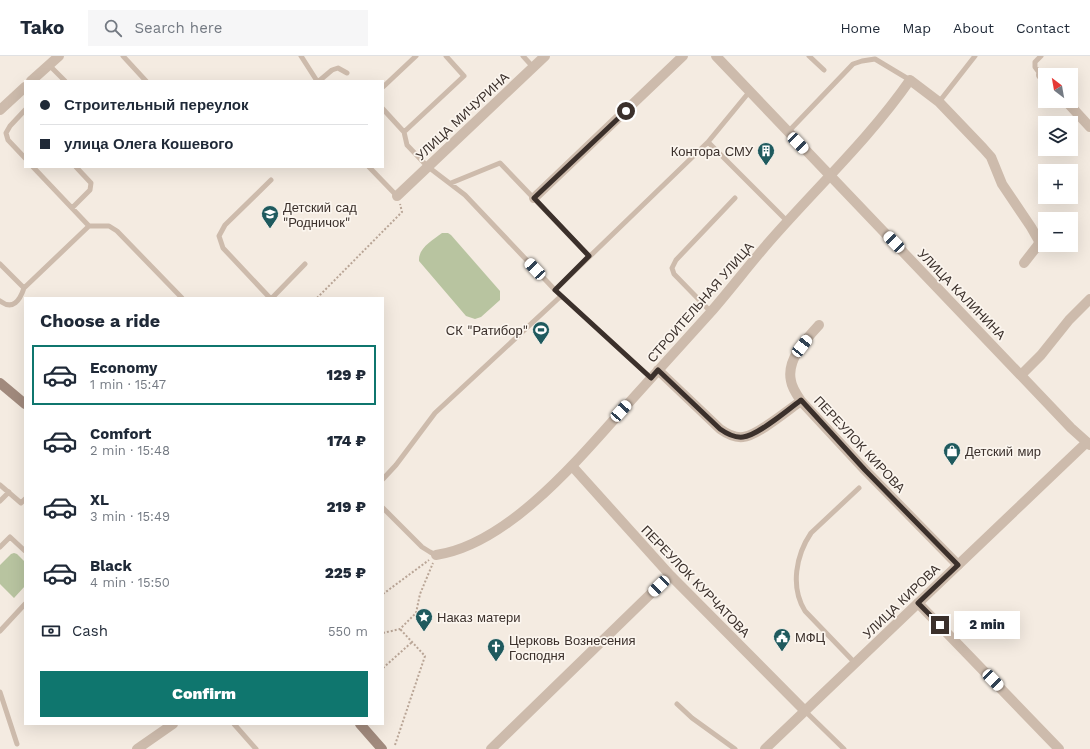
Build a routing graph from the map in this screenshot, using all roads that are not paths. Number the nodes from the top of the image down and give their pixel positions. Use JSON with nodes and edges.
{"nodes":[{"id":1,"x":59,"y":56,"type":"edge"},
{"id":2,"x":123,"y":56,"type":"edge"},
{"id":3,"x":300,"y":56,"type":"edge"},
{"id":4,"x":416,"y":56,"type":"edge"},
{"id":5,"x":446,"y":56,"type":"edge"},
{"id":6,"x":523,"y":56,"type":"edge"},
{"id":7,"x":545,"y":56,"type":"edge"},
{"id":8,"x":683,"y":56,"type":"edge"},
{"id":9,"x":716,"y":56,"type":"edge"},
{"id":10,"x":809,"y":56,"type":"edge"},
{"id":11,"x":975,"y":56,"type":"edge"},
{"id":12,"x":1041,"y":56,"type":"edge"},
{"id":13,"x":877,"y":58,"type":"edge"},
{"id":14,"x":49,"y":64,"type":"junction"},
{"id":15,"x":533,"y":67,"type":"junction"},
{"id":16,"x":824,"y":70,"type":"dead end"},
{"id":17,"x":1038,"y":71,"type":"edge"},
{"id":18,"x":347,"y":73,"type":"dead end"},
{"id":19,"x":33,"y":80,"type":"edge"},
{"id":20,"x":64,"y":80,"type":"edge"},
{"id":21,"x":145,"y":80,"type":"edge"},
{"id":22,"x":317,"y":80,"type":"edge"},
{"id":23,"x":319,"y":80,"type":"edge"},
{"id":24,"x":910,"y":80,"type":"junction"},
{"id":25,"x":384,"y":86,"type":"edge"},
{"id":26,"x":24,"y":88,"type":"edge"},
{"id":27,"x":750,"y":91,"type":"junction"},
{"id":28,"x":939,"y":102,"type":"junction"},
{"id":29,"x":1072,"y":108,"type":"edge"},
{"id":30,"x":0,"y":110,"type":"edge"},
{"id":31,"x":384,"y":110,"type":"edge"},
{"id":32,"x":24,"y":111,"type":"edge"},
{"id":33,"x":1090,"y":127,"type":"edge"},
{"id":34,"x":404,"y":132,"type":"junction"},
{"id":35,"x":788,"y":132,"type":"junction"},
{"id":36,"x":708,"y":142,"type":"junction"},
{"id":37,"x":24,"y":157,"type":"edge"},
{"id":38,"x":427,"y":166,"type":"junction"},
{"id":39,"x":36,"y":168,"type":"edge"},
{"id":40,"x":77,"y":168,"type":"edge"},
{"id":41,"x":371,"y":168,"type":"edge"},
{"id":42,"x":830,"y":176,"type":"junction"},
{"id":43,"x":271,"y":180,"type":"dead end"},
{"id":44,"x":451,"y":183,"type":"junction"},
{"id":45,"x":397,"y":196,"type":"joint"},
{"id":46,"x":534,"y":198,"type":"junction"},
{"id":47,"x":735,"y":198,"type":"dead end"},
{"id":48,"x":72,"y":208,"type":"junction"},
{"id":49,"x":788,"y":222,"type":"junction"},
{"id":50,"x":89,"y":226,"type":"junction"},
{"id":51,"x":589,"y":256,"type":"junction"},
{"id":52,"x":1024,"y":263,"type":"dead end"},
{"id":53,"x":0,"y":264,"type":"edge"},
{"id":54,"x":305,"y":264,"type":"dead end"},
{"id":55,"x":24,"y":288,"type":"junction"},
{"id":56,"x":555,"y":290,"type":"junction"},
{"id":57,"x":561,"y":296,"type":"junction"},
{"id":58,"x":181,"y":297,"type":"edge"},
{"id":59,"x":270,"y":297,"type":"edge"},
{"id":60,"x":272,"y":297,"type":"edge"},
{"id":61,"x":1090,"y":299,"type":"edge"},
{"id":62,"x":0,"y":301,"type":"edge"},
{"id":63,"x":710,"y":312,"type":"junction"},
{"id":64,"x":819,"y":325,"type":"dead end"},
{"id":65,"x":658,"y":370,"type":"junction"},
{"id":66,"x":1021,"y":375,"type":"junction"},
{"id":67,"x":651,"y":378,"type":"junction"},
{"id":68,"x":0,"y":383,"type":"edge"},
{"id":69,"x":801,"y":400,"type":"junction"},
{"id":70,"x":24,"y":403,"type":"edge"},
{"id":71,"x":1089,"y":442,"type":"edge"},
{"id":72,"x":572,"y":466,"type":"junction"},
{"id":73,"x":384,"y":478,"type":"edge"},
{"id":74,"x":0,"y":485,"type":"edge"},
{"id":75,"x":859,"y":488,"type":"dead end"},
{"id":76,"x":9,"y":492,"type":"junction"},
{"id":77,"x":24,"y":499,"type":"edge"},
{"id":78,"x":0,"y":501,"type":"edge"},
{"id":79,"x":384,"y":509,"type":"edge"},
{"id":80,"x":0,"y":547,"type":"edge"},
{"id":81,"x":24,"y":549,"type":"edge"},
{"id":82,"x":436,"y":555,"type":"joint"},
{"id":83,"x":958,"y":565,"type":"junction"},
{"id":84,"x":670,"y":575,"type":"junction"},
{"id":85,"x":918,"y":603,"type":"junction"},
{"id":86,"x":24,"y":605,"type":"edge"},
{"id":87,"x":0,"y":631,"type":"edge"},
{"id":88,"x":855,"y":663,"type":"junction"},
{"id":89,"x":0,"y":692,"type":"edge"},
{"id":90,"x":677,"y":704,"type":"dead end"},
{"id":91,"x":805,"y":711,"type":"junction"},
{"id":92,"x":172,"y":725,"type":"edge"},
{"id":93,"x":235,"y":725,"type":"edge"},
{"id":94,"x":361,"y":725,"type":"edge"},
{"id":95,"x":17,"y":744,"type":"dead end"},
{"id":96,"x":494,"y":748,"type":"edge"},
{"id":97,"x":137,"y":749,"type":"edge"},
{"id":98,"x":256,"y":749,"type":"edge"},
{"id":99,"x":382,"y":749,"type":"edge"},
{"id":100,"x":735,"y":749,"type":"edge"},
{"id":101,"x":765,"y":749,"type":"edge"},
{"id":102,"x":844,"y":749,"type":"edge"},
{"id":103,"x":1059,"y":749,"type":"edge"}],
"edges":[{"from":1,"to":14,"type":"street"},
{"from":2,"to":21,"type":"lane"},
{"from":3,"to":22,"type":"lane"},
{"from":4,"to":25,"type":"lane"},
{"from":5,"to":34,"type":"lane"},
{"from":6,"to":15,"type":"lane"},
{"from":7,"to":15,"type":"street","name":"УЛИЦА МИЧУРИНА"},
{"from":8,"to":46,"type":"street"},
{"from":9,"to":27,"type":"street","name":"УЛИЦА КАЛИНИНА"},
{"from":10,"to":16,"type":"lane"},
{"from":11,"to":28,"type":"lane"},
{"from":12,"to":17,"type":"lane"},
{"from":13,"to":24,"type":"lane"},
{"from":13,"to":35,"type":"lane"},
{"from":14,"to":19,"type":"street"},
{"from":14,"to":20,"type":"lane"},
{"from":15,"to":38,"type":"street","name":"УЛИЦА МИЧУРИНА"},
{"from":18,"to":23,"type":"lane"},
{"from":24,"to":28,"type":"street"},
{"from":24,"to":42,"type":"street","name":"СТРОИТЕЛЬНАЯ УЛИЦА"},
{"from":26,"to":30,"type":"street"},
{"from":27,"to":35,"type":"street","name":"УЛИЦА КАЛИНИНА"},
{"from":27,"to":36,"type":"lane"},
{"from":28,"to":52,"type":"street"},
{"from":29,"to":33,"type":"street"},
{"from":31,"to":34,"type":"lane"},
{"from":32,"to":37,"type":"lane"},
{"from":34,"to":38,"type":"lane"},
{"from":35,"to":42,"type":"street","name":"УЛИЦА КАЛИНИНА"},
{"from":36,"to":49,"type":"lane"},
{"from":36,"to":51,"type":"lane"},
{"from":38,"to":44,"type":"lane"},
{"from":38,"to":45,"type":"street","name":"УЛИЦА МИЧУРИНА"},
{"from":39,"to":48,"type":"lane"},
{"from":40,"to":48,"type":"lane"},
{"from":41,"to":45,"type":"lane"},
{"from":42,"to":49,"type":"street","name":"СТРОИТЕЛЬНАЯ УЛИЦА"},
{"from":42,"to":66,"type":"street","name":"УЛИЦА КАЛИНИНА"},
{"from":43,"to":59,"type":"lane"},
{"from":44,"to":46,"type":"lane"},
{"from":44,"to":56,"type":"lane"},
{"from":46,"to":51,"type":"lane"},
{"from":47,"to":63,"type":"lane"},
{"from":48,"to":50,"type":"lane"},
{"from":49,"to":63,"type":"street","name":"СТРОИТЕЛЬНАЯ УЛИЦА"},
{"from":50,"to":55,"type":"lane"},
{"from":50,"to":58,"type":"lane"},
{"from":51,"to":56,"type":"lane"},
{"from":53,"to":55,"type":"lane"},
{"from":54,"to":60,"type":"lane"},
{"from":55,"to":62,"type":"lane"},
{"from":56,"to":57,"type":"lane"},
{"from":57,"to":67,"type":"lane"},
{"from":57,"to":73,"type":"lane"},
{"from":61,"to":66,"type":"street"},
{"from":63,"to":65,"type":"street","name":"СТРОИТЕЛЬНАЯ УЛИЦА"},
{"from":64,"to":69,"type":"street"},
{"from":65,"to":67,"type":"street","name":"СТРОИТЕЛЬНАЯ УЛИЦА"},
{"from":65,"to":69,"type":"street","name":"ПЕРЕУЛОК КИРОВА"},
{"from":66,"to":71,"type":"street","name":"УЛИЦА КАЛИНИНА"},
{"from":67,"to":72,"type":"street","name":"СТРОИТЕЛЬНАЯ УЛИЦА"},
{"from":68,"to":70,"type":"main road"},
{"from":69,"to":83,"type":"street","name":"ПЕРЕУЛОК КИРОВА"},
{"from":71,"to":83,"type":"street","name":"УЛИЦА КИРОВА"},
{"from":72,"to":82,"type":"street","name":"СТРОИТЕЛЬНАЯ УЛИЦА"},
{"from":72,"to":84,"type":"street","name":"ПЕРЕУЛОК КУРЧАТОВА"},
{"from":74,"to":76,"type":"lane"},
{"from":75,"to":88,"type":"lane"},
{"from":76,"to":77,"type":"lane"},
{"from":76,"to":78,"type":"lane"},
{"from":79,"to":82,"type":"lane"},
{"from":80,"to":81,"type":"lane"},
{"from":83,"to":85,"type":"street","name":"УЛИЦА КИРОВА"},
{"from":84,"to":91,"type":"street","name":"ПЕРЕУЛОК КУРЧАТОВА"},
{"from":84,"to":96,"type":"street"},
{"from":85,"to":88,"type":"street","name":"УЛИЦА КИРОВА"},
{"from":85,"to":103,"type":"street"},
{"from":86,"to":87,"type":"lane"},
{"from":88,"to":91,"type":"street","name":"УЛИЦА КИРОВА"},
{"from":89,"to":95,"type":"lane"},
{"from":90,"to":100,"type":"lane"},
{"from":91,"to":101,"type":"street","name":"УЛИЦА КИРОВА"},
{"from":91,"to":102,"type":"lane"},
{"from":92,"to":97,"type":"street"},
{"from":93,"to":98,"type":"lane"},
{"from":94,"to":99,"type":"main road"}]}
